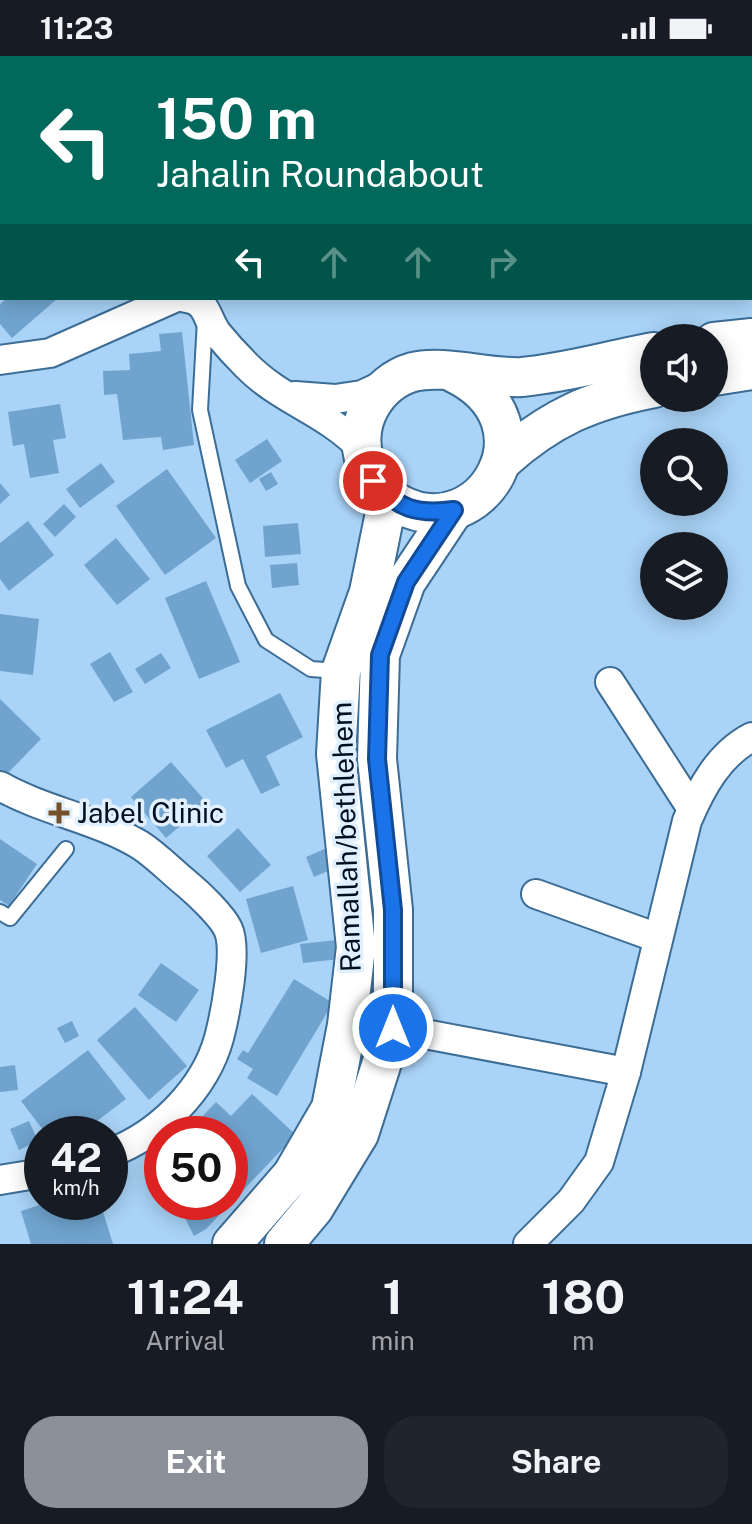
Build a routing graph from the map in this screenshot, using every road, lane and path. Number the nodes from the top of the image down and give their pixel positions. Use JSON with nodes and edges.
{"nodes":[{"id":1,"x":169,"y":300,"type":"edge"},
{"id":2,"x":199,"y":301,"type":"edge"},
{"id":3,"x":752,"y":338,"type":"edge"},
{"id":4,"x":728,"y":341,"type":"edge"},
{"id":5,"x":640,"y":355,"type":"edge"},
{"id":6,"x":0,"y":360,"type":"edge"},
{"id":7,"x":752,"y":370,"type":"edge"},
{"id":8,"x":454,"y":373,"type":"junction"},
{"id":9,"x":728,"y":374,"type":"edge"},
{"id":10,"x":392,"y":381,"type":"junction"},
{"id":11,"x":640,"y":390,"type":"edge"},
{"id":12,"x":286,"y":397,"type":"junction"},
{"id":13,"x":362,"y":449,"type":"junction"},
{"id":14,"x":502,"y":461,"type":"junction"},
{"id":15,"x":388,"y":498,"type":"junction"},
{"id":16,"x":454,"y":510,"type":"junction"},
{"id":17,"x":341,"y":671,"type":"junction"},
{"id":18,"x":610,"y":682,"type":"dead end"},
{"id":19,"x":752,"y":737,"type":"edge"},
{"id":20,"x":0,"y":786,"type":"edge"},
{"id":21,"x":692,"y":809,"type":"junction"},
{"id":22,"x":66,"y":849,"type":"dead end"},
{"id":23,"x":536,"y":894,"type":"dead end"},
{"id":24,"x":0,"y":912,"type":"edge"},
{"id":25,"x":658,"y":938,"type":"junction"},
{"id":26,"x":393,"y":1028,"type":"junction"},
{"id":27,"x":626,"y":1072,"type":"junction"},
{"id":28,"x":128,"y":1147,"type":"edge"},
{"id":29,"x":24,"y":1176,"type":"edge"},
{"id":30,"x":0,"y":1180,"type":"edge"},
{"id":31,"x":232,"y":1244,"type":"edge"},
{"id":32,"x":284,"y":1244,"type":"edge"},
{"id":33,"x":528,"y":1244,"type":"edge"}],
"edges":[{"from":1,"to":6,"type":"street"},
{"from":2,"to":12,"type":"street"},
{"from":2,"to":17,"type":"lane"},
{"from":3,"to":4,"type":"main road"},
{"from":5,"to":8,"type":"main road"},
{"from":7,"to":9,"type":"main road"},
{"from":8,"to":10,"type":"main road"},
{"from":8,"to":14,"type":"main road"},
{"from":10,"to":12,"type":"street"},
{"from":10,"to":13,"type":"main road"},
{"from":11,"to":14,"type":"main road"},
{"from":12,"to":13,"type":"street"},
{"from":13,"to":15,"type":"main road"},
{"from":14,"to":16,"type":"main road"},
{"from":15,"to":16,"type":"main road"},
{"from":15,"to":17,"type":"main road","name":"Ramallah/bethlehem"},
{"from":16,"to":26,"type":"main road","name":"Ramallah/bethlehem"},
{"from":17,"to":31,"type":"main road","name":"Ramallah/bethlehem"},
{"from":18,"to":21,"type":"street"},
{"from":19,"to":21,"type":"street"},
{"from":20,"to":28,"type":"street"},
{"from":21,"to":25,"type":"street"},
{"from":22,"to":24,"type":"lane"},
{"from":23,"to":25,"type":"street"},
{"from":25,"to":27,"type":"street"},
{"from":26,"to":27,"type":"street"},
{"from":26,"to":32,"type":"main road","name":"Ramallah/bethlehem"},
{"from":27,"to":33,"type":"street"},
{"from":29,"to":30,"type":"street"}]}
